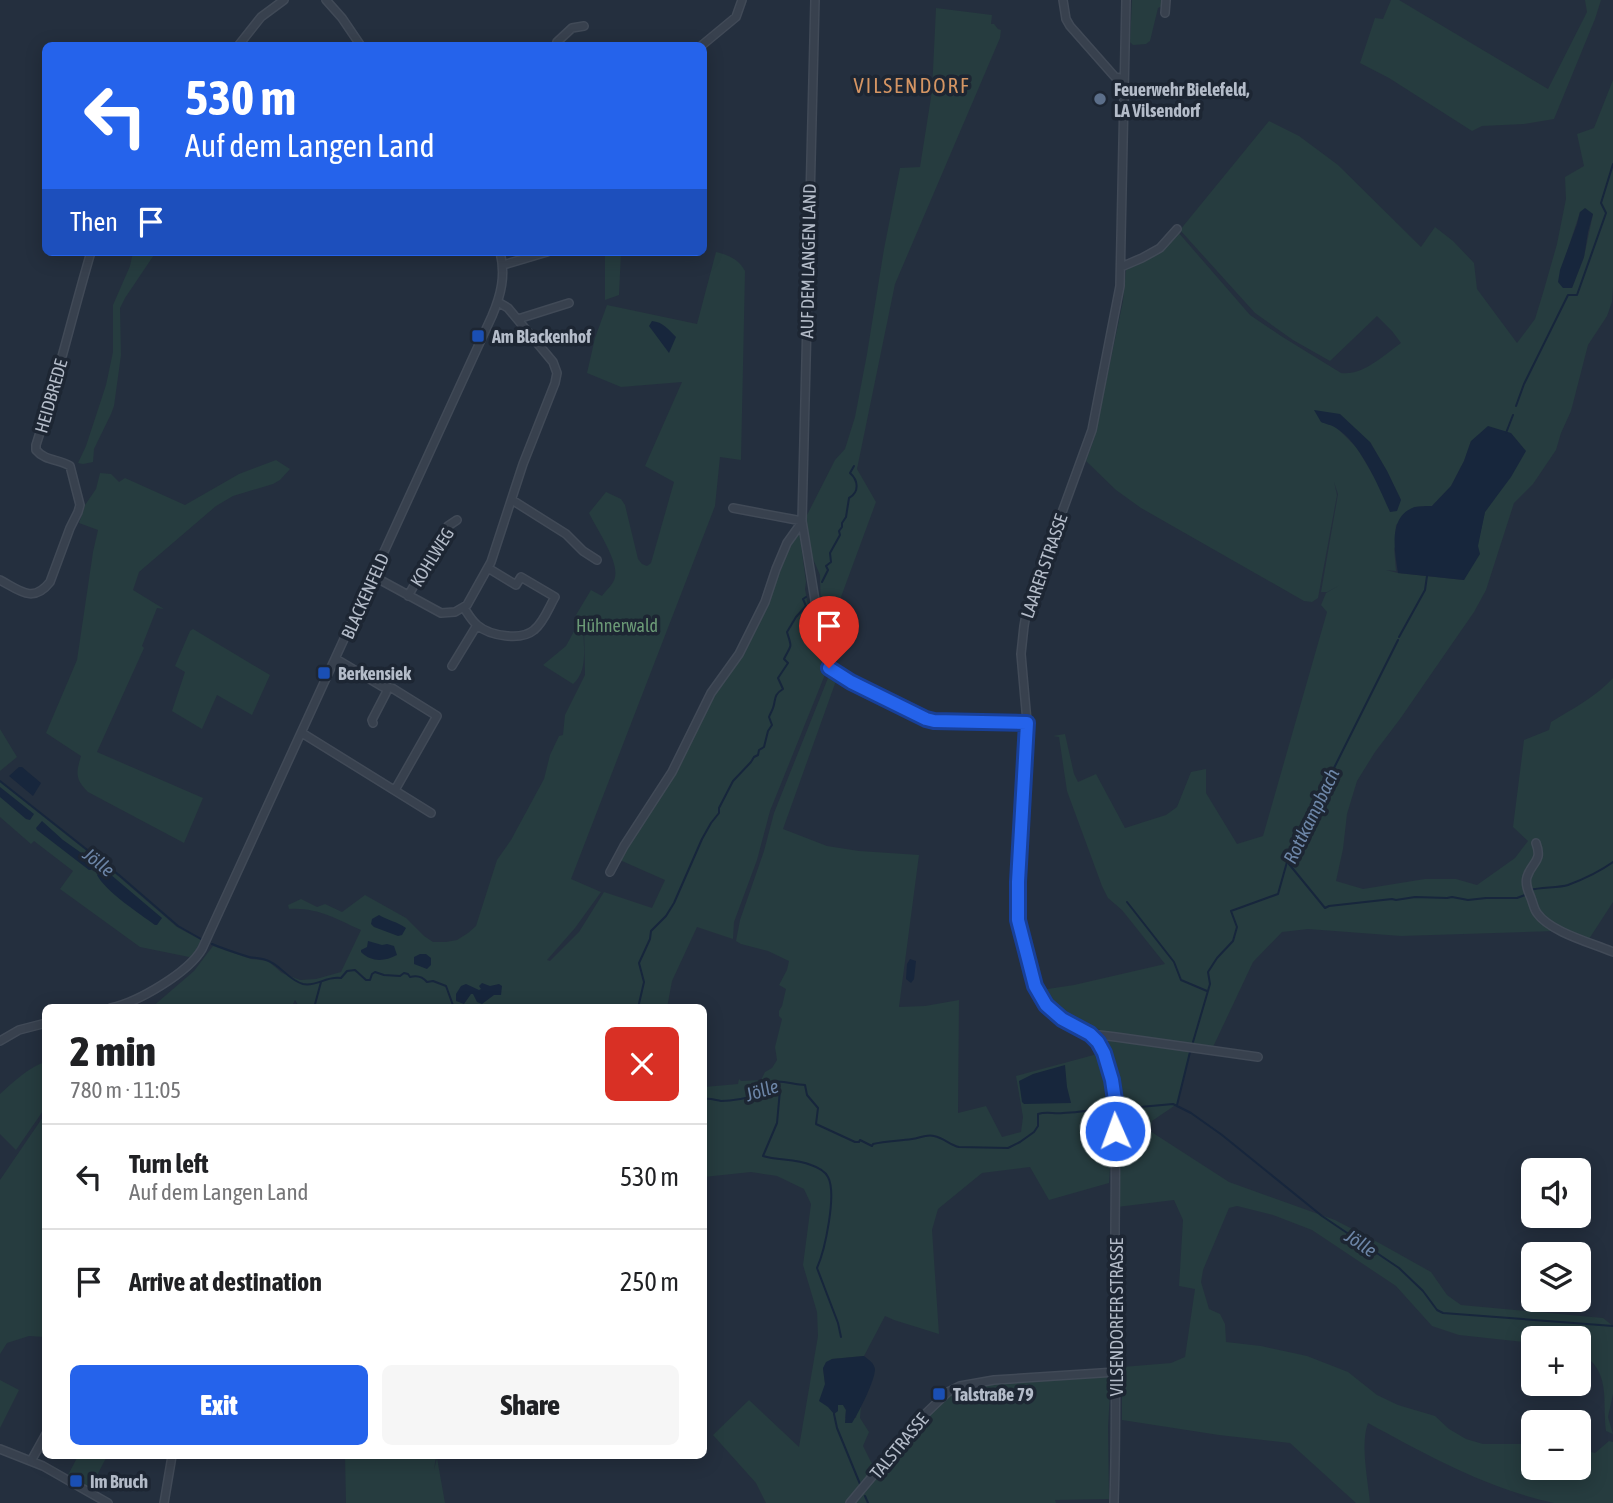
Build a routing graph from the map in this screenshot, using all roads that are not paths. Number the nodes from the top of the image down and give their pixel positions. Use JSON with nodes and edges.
{"nodes":[{"id":1,"x":284,"y":0,"type":"edge"},
{"id":2,"x":326,"y":0,"type":"edge"},
{"id":3,"x":742,"y":0,"type":"edge"},
{"id":4,"x":815,"y":0,"type":"edge"},
{"id":5,"x":1063,"y":0,"type":"edge"},
{"id":6,"x":1125,"y":0,"type":"edge"},
{"id":7,"x":1166,"y":0,"type":"edge"},
{"id":8,"x":1165,"y":13,"type":"dead end"},
{"id":9,"x":584,"y":26,"type":"dead end"},
{"id":10,"x":241,"y":42,"type":"edge"},
{"id":11,"x":357,"y":42,"type":"edge"},
{"id":12,"x":557,"y":42,"type":"edge"},
{"id":13,"x":706,"y":42,"type":"edge"},
{"id":14,"x":1124,"y":79,"type":"junction"},
{"id":15,"x":1177,"y":229,"type":"dead end"},
{"id":16,"x":90,"y":256,"type":"edge"},
{"id":17,"x":501,"y":256,"type":"edge"},
{"id":18,"x":533,"y":256,"type":"edge"},
{"id":19,"x":503,"y":265,"type":"junction"},
{"id":20,"x":1121,"y":267,"type":"junction"},
{"id":21,"x":498,"y":302,"type":"junction"},
{"id":22,"x":569,"y":303,"type":"dead end"},
{"id":23,"x":518,"y":319,"type":"junction"},
{"id":24,"x":512,"y":500,"type":"junction"},
{"id":25,"x":733,"y":508,"type":"dead end"},
{"id":26,"x":457,"y":520,"type":"dead end"},
{"id":27,"x":802,"y":521,"type":"junction"},
{"id":28,"x":597,"y":560,"type":"dead end"},
{"id":29,"x":488,"y":568,"type":"junction"},
{"id":30,"x":373,"y":576,"type":"junction"},
{"id":31,"x":0,"y":580,"type":"edge"},
{"id":32,"x":408,"y":596,"type":"junction"},
{"id":33,"x":464,"y":608,"type":"junction"},
{"id":34,"x":477,"y":625,"type":"junction"},
{"id":35,"x":336,"y":659,"type":"junction"},
{"id":36,"x":452,"y":666,"type":"dead end"},
{"id":37,"x":387,"y":688,"type":"junction"},
{"id":38,"x":373,"y":723,"type":"dead end"},
{"id":39,"x":1027,"y":723,"type":"junction"},
{"id":40,"x":302,"y":733,"type":"junction"},
{"id":41,"x":395,"y":790,"type":"junction"},
{"id":42,"x":431,"y":813,"type":"dead end"},
{"id":43,"x":1536,"y":843,"type":"dead end"},
{"id":44,"x":610,"y":872,"type":"dead end"},
{"id":45,"x":1613,"y":952,"type":"edge"},
{"id":46,"x":122,"y":1004,"type":"edge"},
{"id":47,"x":42,"y":1024,"type":"edge"},
{"id":48,"x":1090,"y":1034,"type":"junction"},
{"id":49,"x":0,"y":1041,"type":"edge"},
{"id":50,"x":1258,"y":1057,"type":"dead end"},
{"id":51,"x":1115,"y":1131,"type":"joint"},
{"id":52,"x":1116,"y":1373,"type":"junction"},
{"id":53,"x":42,"y":1441,"type":"edge"},
{"id":54,"x":0,"y":1449,"type":"edge"},
{"id":55,"x":171,"y":1459,"type":"edge"},
{"id":56,"x":31,"y":1461,"type":"junction"},
{"id":57,"x":108,"y":1503,"type":"edge"},
{"id":58,"x":164,"y":1503,"type":"edge"},
{"id":59,"x":850,"y":1503,"type":"edge"},
{"id":60,"x":1115,"y":1503,"type":"edge"}],
"edges":[{"from":1,"to":10,"type":"street"},
{"from":2,"to":11,"type":"street"},
{"from":3,"to":13,"type":"street"},
{"from":4,"to":27,"type":"street","name":"AUF DEM LANGEN LAND"},
{"from":5,"to":14,"type":"street"},
{"from":6,"to":14,"type":"street","name":"LAARER STRASSE"},
{"from":7,"to":8,"type":"street"},
{"from":9,"to":12,"type":"street"},
{"from":14,"to":20,"type":"street","name":"LAARER STRASSE"},
{"from":15,"to":20,"type":"street"},
{"from":16,"to":31,"type":"street","name":"HEIDBREDE"},
{"from":17,"to":19,"type":"street","name":"BLACKENFELD"},
{"from":18,"to":19,"type":"street"},
{"from":19,"to":21,"type":"street","name":"BLACKENFELD"},
{"from":20,"to":39,"type":"street","name":"LAARER STRASSE"},
{"from":21,"to":23,"type":"street"},
{"from":21,"to":30,"type":"street","name":"BLACKENFELD"},
{"from":22,"to":23,"type":"street"},
{"from":23,"to":24,"type":"street"},
{"from":24,"to":28,"type":"street"},
{"from":24,"to":29,"type":"street"},
{"from":25,"to":27,"type":"street"},
{"from":26,"to":32,"type":"street","name":"KOHLWEG"},
{"from":27,"to":39,"type":"street","name":"AUF DEM LANGEN LAND"},
{"from":27,"to":44,"type":"street","name":"AUF DEM LANGEN LAND"},
{"from":29,"to":33,"type":"street"},
{"from":29,"to":34,"type":"street"},
{"from":30,"to":32,"type":"street"},
{"from":30,"to":35,"type":"street","name":"BLACKENFELD"},
{"from":32,"to":33,"type":"street"},
{"from":33,"to":34,"type":"street"},
{"from":34,"to":36,"type":"street"},
{"from":35,"to":37,"type":"street"},
{"from":35,"to":40,"type":"street","name":"BLACKENFELD"},
{"from":37,"to":38,"type":"street"},
{"from":37,"to":41,"type":"street"},
{"from":39,"to":48,"type":"street","name":"LAARER STRASSE"},
{"from":40,"to":41,"type":"street"},
{"from":40,"to":46,"type":"street","name":"BLACKENFELD"},
{"from":41,"to":42,"type":"street"},
{"from":43,"to":45,"type":"street"},
{"from":47,"to":49,"type":"street"},
{"from":48,"to":50,"type":"street"},
{"from":48,"to":51,"type":"street","name":"LAARER STRASSE"},
{"from":51,"to":52,"type":"street","name":"VILSENDORFER STRASSE"},
{"from":52,"to":59,"type":"street","name":"TALSTRASSE"},
{"from":52,"to":60,"type":"street","name":"VILSENDORFER STRASSE"},
{"from":53,"to":56,"type":"street"},
{"from":54,"to":56,"type":"street"},
{"from":55,"to":58,"type":"street"},
{"from":56,"to":57,"type":"street"}]}
